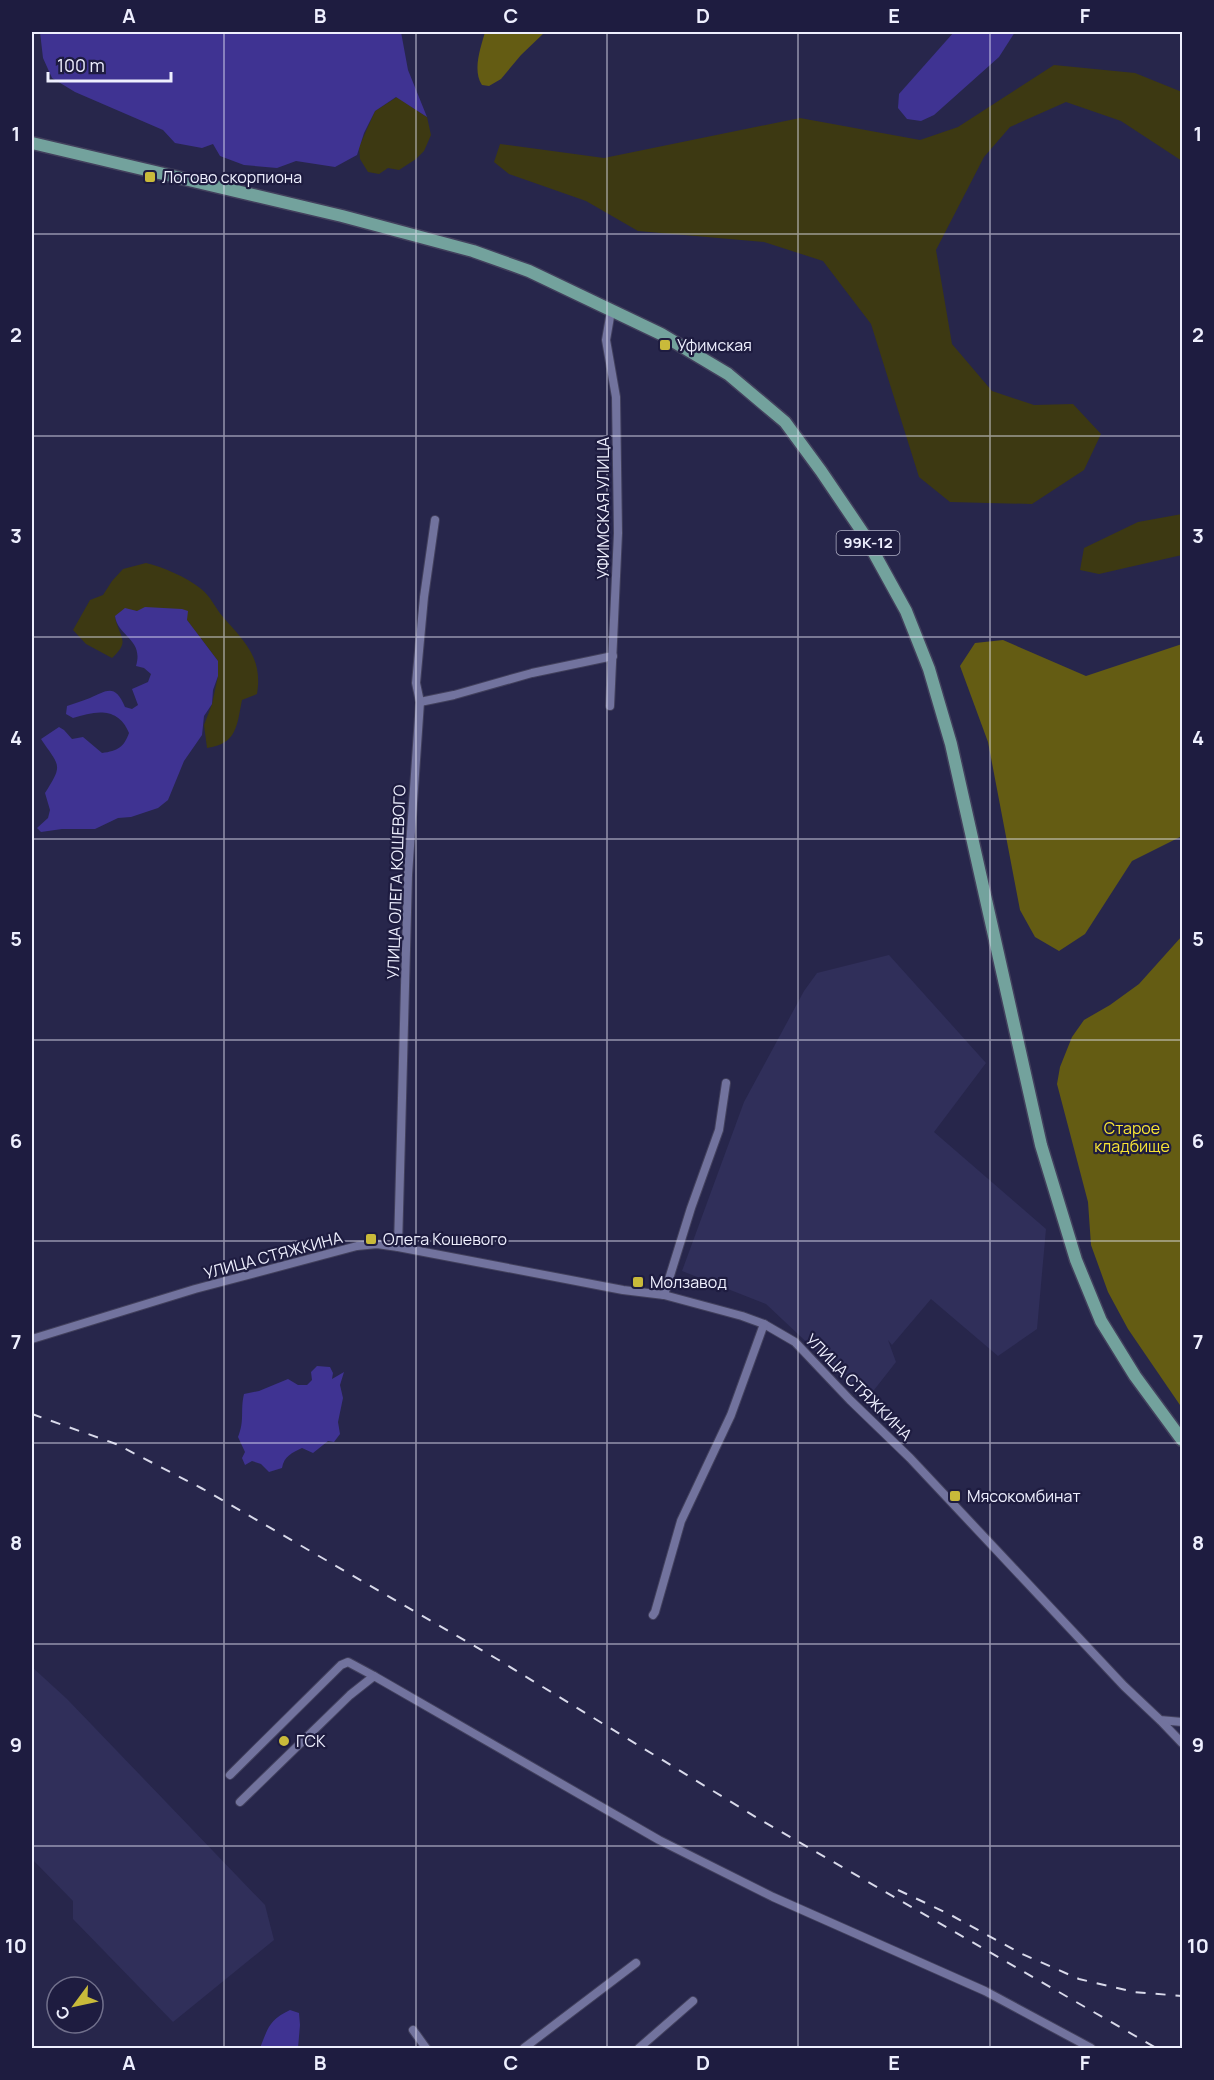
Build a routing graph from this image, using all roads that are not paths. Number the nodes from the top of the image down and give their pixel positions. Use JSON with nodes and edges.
{"nodes":[{"id":1,"x":32,"y":143,"type":"edge"},
{"id":2,"x":611,"y":311,"type":"junction"},
{"id":3,"x":435,"y":520,"type":"dead end"},
{"id":4,"x":613,"y":656,"type":"junction"},
{"id":5,"x":420,"y":702,"type":"junction"},
{"id":6,"x":610,"y":706,"type":"dead end"},
{"id":7,"x":726,"y":1083,"type":"dead end"},
{"id":8,"x":398,"y":1247,"type":"junction"},
{"id":9,"x":664,"y":1295,"type":"junction"},
{"id":10,"x":764,"y":1324,"type":"junction"},
{"id":11,"x":32,"y":1339,"type":"edge"},
{"id":12,"x":1182,"y":1440,"type":"edge"},
{"id":13,"x":653,"y":1615,"type":"dead end"},
{"id":14,"x":374,"y":1676,"type":"junction"},
{"id":15,"x":1160,"y":1720,"type":"junction"},
{"id":16,"x":1182,"y":1722,"type":"edge"},
{"id":17,"x":1182,"y":1743,"type":"edge"},
{"id":18,"x":230,"y":1775,"type":"dead end"},
{"id":19,"x":240,"y":1802,"type":"dead end"},
{"id":20,"x":636,"y":1963,"type":"dead end"},
{"id":21,"x":693,"y":2001,"type":"dead end"},
{"id":22,"x":412,"y":2031,"type":"dead end"},
{"id":23,"x":426,"y":2049,"type":"edge"},
{"id":24,"x":524,"y":2049,"type":"edge"},
{"id":25,"x":639,"y":2049,"type":"edge"},
{"id":26,"x":1091,"y":2049,"type":"edge"}],
"edges":[{"from":1,"to":2,"type":"main road","number":"99К-12"},
{"from":2,"to":4,"type":"street","name":"УФИМСКАЯ УЛИЦА"},
{"from":2,"to":12,"type":"main road","number":"99К-12"},
{"from":3,"to":5,"type":"street","name":"УЛИЦА ОЛЕГА КОШЕВОГО"},
{"from":4,"to":5,"type":"street"},
{"from":4,"to":6,"type":"street","name":"УФИМСКАЯ УЛИЦА"},
{"from":5,"to":8,"type":"street","name":"УЛИЦА ОЛЕГА КОШЕВОГО"},
{"from":7,"to":9,"type":"street"},
{"from":8,"to":9,"type":"street","name":"УЛИЦА СТЯЖКИНА"},
{"from":8,"to":11,"type":"street","name":"УЛИЦА СТЯЖКИНА"},
{"from":9,"to":10,"type":"street","name":"УЛИЦА СТЯЖКИНА"},
{"from":10,"to":13,"type":"street"},
{"from":10,"to":15,"type":"street","name":"УЛИЦА СТЯЖКИНА"},
{"from":14,"to":18,"type":"street"},
{"from":14,"to":19,"type":"street"},
{"from":14,"to":26,"type":"street"},
{"from":15,"to":16,"type":"street"},
{"from":15,"to":17,"type":"street","name":"УЛИЦА СТЯЖКИНА"},
{"from":20,"to":24,"type":"street"},
{"from":21,"to":25,"type":"street"},
{"from":22,"to":23,"type":"street"}]}
